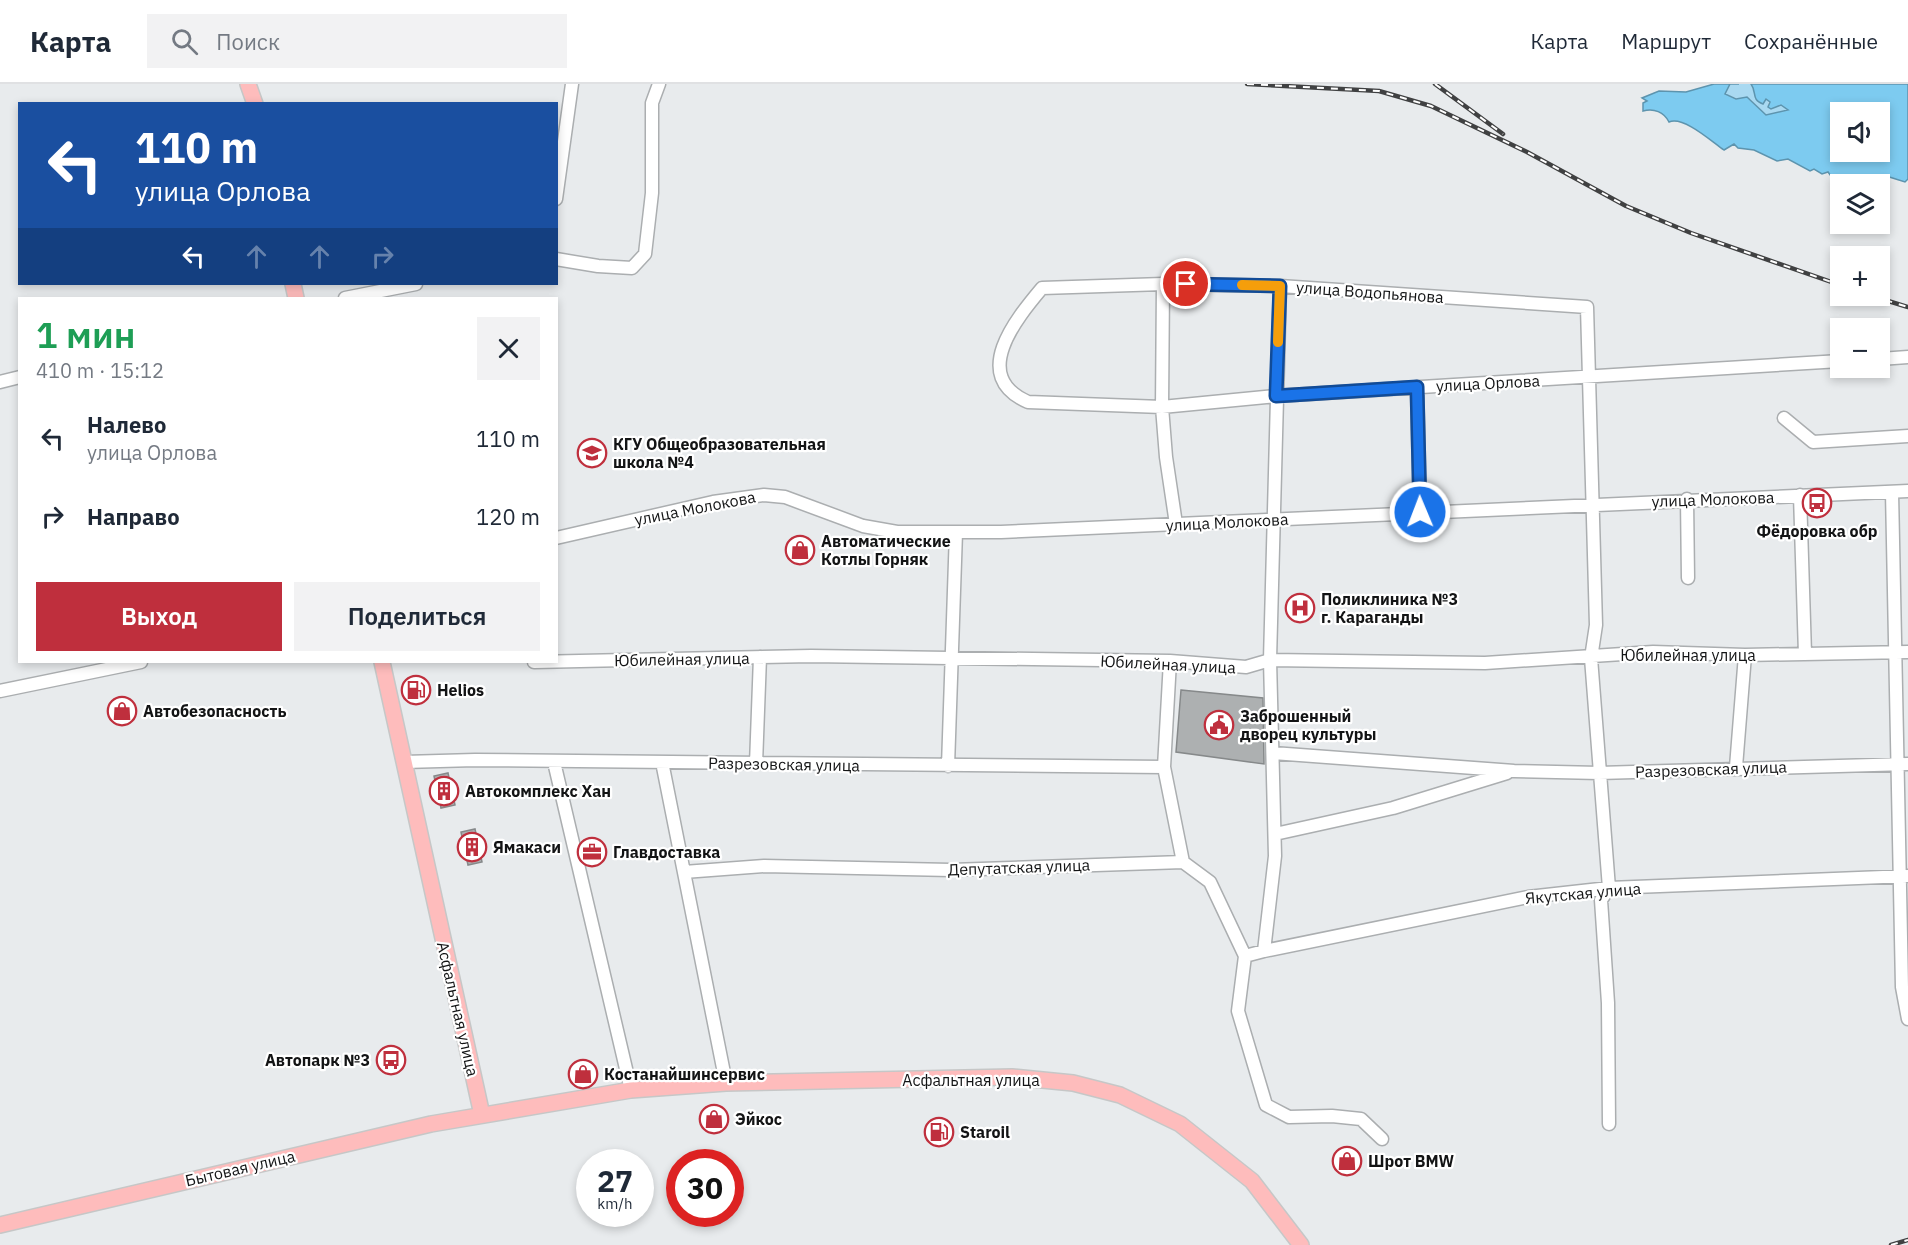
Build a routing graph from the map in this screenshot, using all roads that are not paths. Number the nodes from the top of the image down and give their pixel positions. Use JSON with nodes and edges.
{"nodes":[{"id":1,"x":249,"y":84,"type":"edge"},
{"id":2,"x":572,"y":84,"type":"edge"},
{"id":3,"x":659,"y":84,"type":"edge"},
{"id":4,"x":254,"y":102,"type":"edge"},
{"id":5,"x":558,"y":185,"type":"edge"},
{"id":6,"x":558,"y":259,"type":"edge"},
{"id":7,"x":1163,"y":284,"type":"junction"},
{"id":8,"x":411,"y":285,"type":"edge"},
{"id":9,"x":1280,"y":286,"type":"junction"},
{"id":10,"x":350,"y":297,"type":"edge"},
{"id":11,"x":1003,"y":342,"type":"joint"},
{"id":12,"x":1908,"y":357,"type":"edge"},
{"id":13,"x":1890,"y":358,"type":"edge"},
{"id":14,"x":1830,"y":362,"type":"edge"},
{"id":15,"x":1587,"y":377,"type":"junction"},
{"id":16,"x":18,"y":378,"type":"edge"},
{"id":17,"x":0,"y":382,"type":"edge"},
{"id":18,"x":1417,"y":387,"type":"junction"},
{"id":19,"x":1276,"y":396,"type":"junction"},
{"id":20,"x":1162,"y":407,"type":"junction"},
{"id":21,"x":1784,"y":418,"type":"dead end"},
{"id":22,"x":1908,"y":436,"type":"edge"},
{"id":23,"x":1908,"y":491,"type":"edge"},
{"id":24,"x":1892,"y":492,"type":"junction"},
{"id":25,"x":1800,"y":495,"type":"junction"},
{"id":26,"x":1687,"y":500,"type":"junction"},
{"id":27,"x":1593,"y":503,"type":"junction"},
{"id":28,"x":1420,"y":512,"type":"junction"},
{"id":29,"x":1274,"y":520,"type":"junction"},
{"id":30,"x":1176,"y":524,"type":"junction"},
{"id":31,"x":956,"y":532,"type":"junction"},
{"id":32,"x":558,"y":538,"type":"edge"},
{"id":33,"x":1688,"y":578,"type":"dead end"},
{"id":34,"x":1894,"y":652,"type":"junction"},
{"id":35,"x":1908,"y":652,"type":"edge"},
{"id":36,"x":1805,"y":654,"type":"junction"},
{"id":37,"x":1745,"y":655,"type":"junction"},
{"id":38,"x":760,"y":657,"type":"junction"},
{"id":39,"x":1592,"y":657,"type":"junction"},
{"id":40,"x":953,"y":659,"type":"junction"},
{"id":41,"x":1270,"y":660,"type":"junction"},
{"id":42,"x":558,"y":661,"type":"edge"},
{"id":43,"x":1170,"y":661,"type":"junction"},
{"id":44,"x":136,"y":663,"type":"edge"},
{"id":45,"x":382,"y":663,"type":"edge"},
{"id":46,"x":0,"y":691,"type":"edge"},
{"id":47,"x":1273,"y":753,"type":"junction"},
{"id":48,"x":404,"y":762,"type":"junction"},
{"id":49,"x":554,"y":762,"type":"junction"},
{"id":50,"x":662,"y":762,"type":"junction"},
{"id":51,"x":756,"y":764,"type":"junction"},
{"id":52,"x":1904,"y":764,"type":"edge"},
{"id":53,"x":948,"y":766,"type":"junction"},
{"id":54,"x":1164,"y":767,"type":"junction"},
{"id":55,"x":1736,"y":767,"type":"junction"},
{"id":56,"x":1514,"y":771,"type":"junction"},
{"id":57,"x":1599,"y":773,"type":"junction"},
{"id":58,"x":1275,"y":834,"type":"junction"},
{"id":59,"x":1182,"y":862,"type":"junction"},
{"id":60,"x":684,"y":872,"type":"junction"},
{"id":61,"x":1904,"y":876,"type":"edge"},
{"id":62,"x":1609,"y":888,"type":"junction"},
{"id":63,"x":1264,"y":951,"type":"junction"},
{"id":64,"x":1245,"y":956,"type":"junction"},
{"id":65,"x":1908,"y":1019,"type":"edge"},
{"id":66,"x":726,"y":1083,"type":"junction"},
{"id":67,"x":631,"y":1090,"type":"junction"},
{"id":68,"x":482,"y":1115,"type":"junction"},
{"id":69,"x":1609,"y":1124,"type":"dead end"},
{"id":70,"x":1382,"y":1138,"type":"dead end"},
{"id":71,"x":0,"y":1225,"type":"edge"},
{"id":72,"x":1300,"y":1245,"type":"edge"}],
"edges":[{"from":1,"to":4,"type":"main road"},
{"from":2,"to":5,"type":"street"},
{"from":3,"to":6,"type":"street"},
{"from":7,"to":9,"type":"street","name":"улица Водопьянова"},
{"from":7,"to":11,"type":"street","name":"улица Водопьянова"},
{"from":7,"to":20,"type":"street"},
{"from":8,"to":10,"type":"street"},
{"from":9,"to":15,"type":"street","name":"улица Водопьянова"},
{"from":9,"to":19,"type":"street"},
{"from":11,"to":20,"type":"street","name":"улица Орлова"},
{"from":12,"to":13,"type":"street"},
{"from":14,"to":15,"type":"street","name":"улица Орлова"},
{"from":15,"to":18,"type":"street","name":"улица Орлова"},
{"from":15,"to":27,"type":"street"},
{"from":16,"to":17,"type":"street"},
{"from":18,"to":19,"type":"street","name":"улица Орлова"},
{"from":18,"to":28,"type":"street"},
{"from":19,"to":20,"type":"street","name":"улица Орлова"},
{"from":19,"to":29,"type":"street"},
{"from":20,"to":30,"type":"street"},
{"from":21,"to":22,"type":"street"},
{"from":23,"to":24,"type":"street","name":"улица Молокова"},
{"from":24,"to":25,"type":"street","name":"улица Молокова"},
{"from":24,"to":34,"type":"street"},
{"from":25,"to":26,"type":"street","name":"улица Молокова"},
{"from":25,"to":36,"type":"street"},
{"from":26,"to":27,"type":"street","name":"улица Молокова"},
{"from":26,"to":33,"type":"street"},
{"from":27,"to":28,"type":"street","name":"улица Молокова"},
{"from":27,"to":39,"type":"street"},
{"from":28,"to":29,"type":"street","name":"улица Молокова"},
{"from":29,"to":30,"type":"street","name":"улица Молокова"},
{"from":29,"to":41,"type":"street"},
{"from":30,"to":31,"type":"street","name":"улица Молокова"},
{"from":31,"to":32,"type":"street","name":"улица Молокова"},
{"from":31,"to":40,"type":"street"},
{"from":34,"to":35,"type":"street","name":"Юбилейная улица"},
{"from":34,"to":36,"type":"street","name":"Юбилейная улица"},
{"from":34,"to":52,"type":"street"},
{"from":36,"to":37,"type":"street","name":"Юбилейная улица"},
{"from":37,"to":39,"type":"street","name":"Юбилейная улица"},
{"from":37,"to":55,"type":"street"},
{"from":38,"to":40,"type":"street","name":"Юбилейная улица"},
{"from":38,"to":42,"type":"street","name":"Юбилейная улица"},
{"from":38,"to":51,"type":"street"},
{"from":39,"to":41,"type":"street","name":"Юбилейная улица"},
{"from":39,"to":57,"type":"street"},
{"from":40,"to":43,"type":"street","name":"Юбилейная улица"},
{"from":40,"to":53,"type":"street"},
{"from":41,"to":43,"type":"street","name":"Юбилейная улица"},
{"from":41,"to":47,"type":"street"},
{"from":43,"to":54,"type":"street"},
{"from":44,"to":46,"type":"street"},
{"from":45,"to":48,"type":"main road","name":"Асфальтная улица"},
{"from":47,"to":56,"type":"street","name":"Разрезовская улица"},
{"from":47,"to":58,"type":"street"},
{"from":48,"to":49,"type":"street","name":"Разрезовская улица"},
{"from":48,"to":68,"type":"main road","name":"Асфальтная улица"},
{"from":49,"to":50,"type":"street","name":"Разрезовская улица"},
{"from":49,"to":67,"type":"street"},
{"from":50,"to":51,"type":"street","name":"Разрезовская улица"},
{"from":50,"to":60,"type":"street"},
{"from":51,"to":53,"type":"street","name":"Разрезовская улица"},
{"from":52,"to":55,"type":"street","name":"Разрезовская улица"},
{"from":52,"to":61,"type":"street"},
{"from":53,"to":54,"type":"street","name":"Разрезовская улица"},
{"from":54,"to":59,"type":"street"},
{"from":55,"to":57,"type":"street","name":"Разрезовская улица"},
{"from":56,"to":57,"type":"street","name":"Разрезовская улица"},
{"from":56,"to":58,"type":"street","name":"Разрезовская улица"},
{"from":57,"to":62,"type":"street"},
{"from":58,"to":63,"type":"street"},
{"from":59,"to":60,"type":"street","name":"Депутатская улица"},
{"from":59,"to":64,"type":"street"},
{"from":60,"to":66,"type":"street"},
{"from":61,"to":62,"type":"street","name":"Якутская улица"},
{"from":61,"to":65,"type":"street"},
{"from":62,"to":63,"type":"street","name":"Якутская улица"},
{"from":62,"to":69,"type":"street"},
{"from":63,"to":64,"type":"street","name":"Якутская улица"},
{"from":64,"to":70,"type":"street"},
{"from":66,"to":67,"type":"main road","name":"Асфальтная улица"},
{"from":66,"to":72,"type":"main road","name":"Асфальтная улица"},
{"from":67,"to":68,"type":"main road","name":"Асфальтная улица"},
{"from":68,"to":71,"type":"main road","name":"Бытовая улица"}]}
